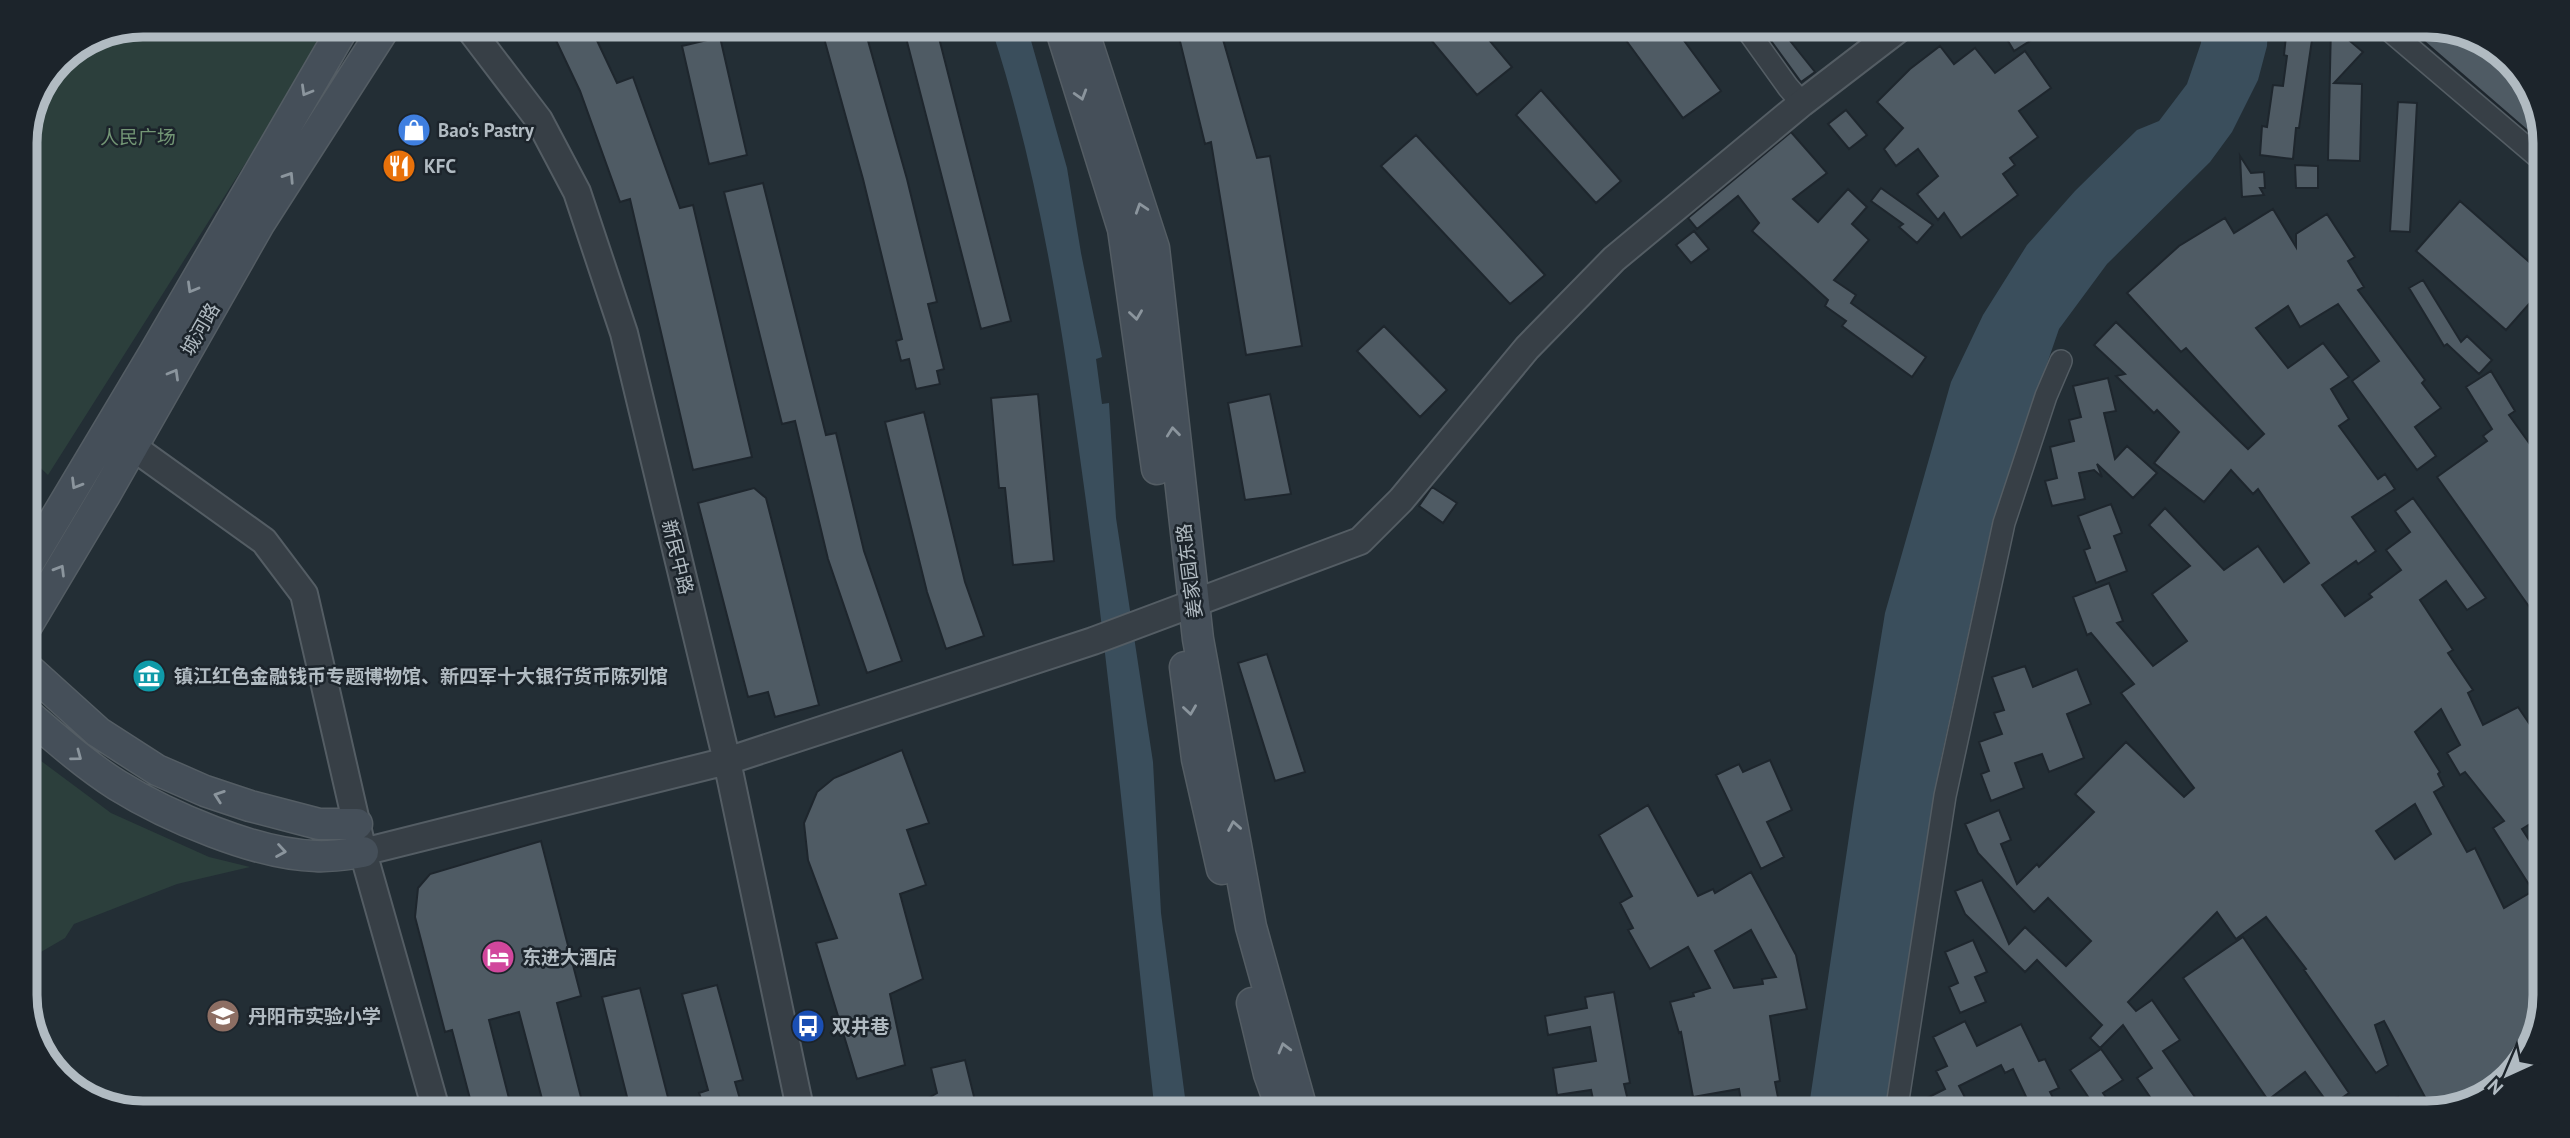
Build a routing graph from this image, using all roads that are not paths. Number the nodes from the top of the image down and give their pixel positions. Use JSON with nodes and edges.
{"nodes":[{"id":1,"x":338,"y":37,"type":"edge"},
{"id":2,"x":379,"y":37,"type":"edge"},
{"id":3,"x":476,"y":37,"type":"edge"},
{"id":4,"x":1063,"y":37,"type":"edge"},
{"id":5,"x":1085,"y":37,"type":"edge"},
{"id":6,"x":1752,"y":37,"type":"edge"},
{"id":7,"x":1887,"y":37,"type":"edge"},
{"id":8,"x":2397,"y":37,"type":"edge"},
{"id":9,"x":1802,"y":103,"type":"junction"},
{"id":10,"x":2533,"y":153,"type":"edge"},
{"id":11,"x":2061,"y":361,"type":"dead end"},
{"id":12,"x":133,"y":447,"type":"junction"},
{"id":13,"x":37,"y":549,"type":"edge"},
{"id":14,"x":1185,"y":608,"type":"junction"},
{"id":15,"x":37,"y":609,"type":"edge"},
{"id":16,"x":37,"y":677,"type":"edge"},
{"id":17,"x":37,"y":722,"type":"edge"},
{"id":18,"x":727,"y":761,"type":"junction"},
{"id":19,"x":360,"y":838,"type":"junction"},
{"id":20,"x":433,"y":1101,"type":"edge"},
{"id":21,"x":798,"y":1101,"type":"edge"},
{"id":22,"x":1278,"y":1101,"type":"edge"},
{"id":23,"x":1299,"y":1101,"type":"edge"},
{"id":24,"x":1898,"y":1101,"type":"edge"}],
"edges":[{"from":1,"to":13,"type":"main road","name":"城河路","one_way":true},
{"from":12,"to":2,"type":"main road","name":"城河路","one_way":true},
{"from":3,"to":18,"type":"street","name":"新民中路"},
{"from":4,"to":14,"type":"main road","name":"姜家园东路","one_way":true},
{"from":14,"to":5,"type":"main road","name":"姜家园东路","one_way":true},
{"from":6,"to":9,"type":"street"},
{"from":7,"to":9,"type":"street"},
{"from":8,"to":10,"type":"street"},
{"from":9,"to":14,"type":"street"},
{"from":11,"to":24,"type":"street"},
{"from":15,"to":12,"type":"main road","name":"城河路","one_way":true},
{"from":12,"to":19,"type":"street"},
{"from":14,"to":18,"type":"street"},
{"from":14,"to":22,"type":"main road","name":"姜家园东路","one_way":true},
{"from":23,"to":14,"type":"main road","name":"姜家园东路","one_way":true},
{"from":19,"to":16,"type":"main road","one_way":true},
{"from":17,"to":19,"type":"main road","one_way":true},
{"from":18,"to":19,"type":"street"},
{"from":18,"to":21,"type":"street","name":"新民中路"},
{"from":19,"to":20,"type":"street"}]}
